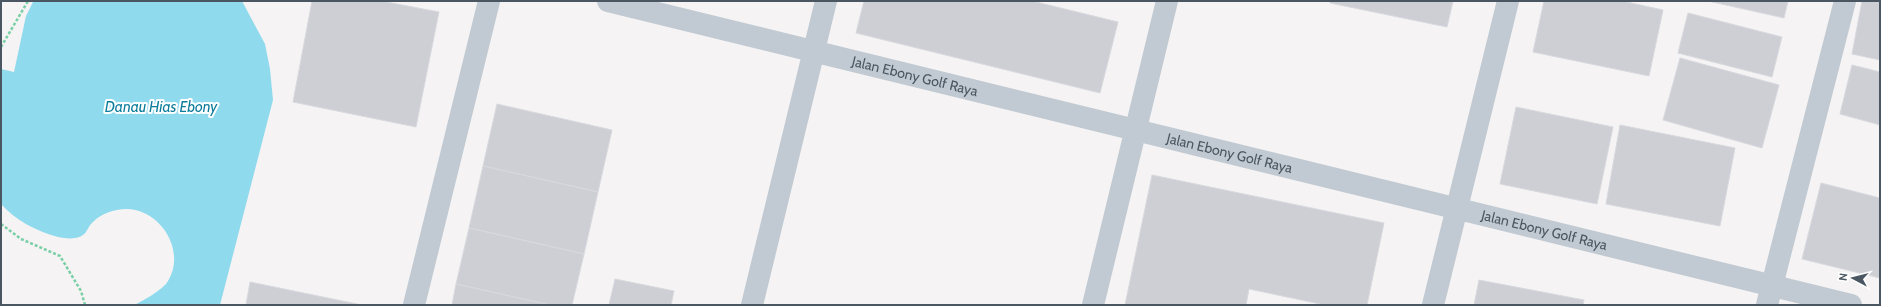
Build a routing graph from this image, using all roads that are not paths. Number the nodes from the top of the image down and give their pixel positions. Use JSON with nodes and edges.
{"nodes":[{"id":1,"x":489,"y":1,"type":"edge"},
{"id":2,"x":608,"y":1,"type":"edge"},
{"id":3,"x":826,"y":1,"type":"edge"},
{"id":4,"x":1167,"y":1,"type":"edge"},
{"id":5,"x":1508,"y":1,"type":"edge"},
{"id":6,"x":1845,"y":1,"type":"edge"},
{"id":7,"x":813,"y":51,"type":"junction"},
{"id":8,"x":1136,"y":130,"type":"junction"},
{"id":9,"x":1456,"y":209,"type":"junction"},
{"id":10,"x":1769,"y":295,"type":"edge"},
{"id":11,"x":414,"y":305,"type":"edge"},
{"id":12,"x":752,"y":305,"type":"edge"},
{"id":13,"x":1093,"y":305,"type":"edge"},
{"id":14,"x":1432,"y":305,"type":"edge"},
{"id":15,"x":1851,"y":305,"type":"edge"}],
"edges":[{"from":1,"to":11,"type":"street"},
{"from":2,"to":7,"type":"street","name":"Jalan Ebony Golf Raya"},
{"from":3,"to":7,"type":"street"},
{"from":4,"to":8,"type":"street"},
{"from":5,"to":9,"type":"street"},
{"from":6,"to":10,"type":"street"},
{"from":7,"to":8,"type":"street","name":"Jalan Ebony Golf Raya"},
{"from":7,"to":12,"type":"street"},
{"from":8,"to":9,"type":"street","name":"Jalan Ebony Golf Raya"},
{"from":8,"to":13,"type":"street"},
{"from":9,"to":10,"type":"street","name":"Jalan Ebony Golf Raya"},
{"from":9,"to":14,"type":"street"},
{"from":10,"to":15,"type":"street","name":"Jalan Ebony Golf Raya"}]}
